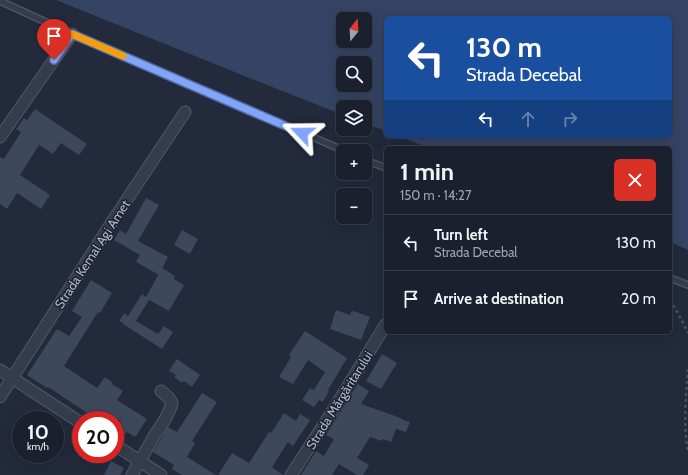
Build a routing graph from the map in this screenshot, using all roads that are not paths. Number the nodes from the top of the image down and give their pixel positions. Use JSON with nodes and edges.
{"nodes":[{"id":1,"x":0,"y":2,"type":"edge"},
{"id":2,"x":72,"y":34,"type":"junction"},
{"id":3,"x":185,"y":112,"type":"dead end"},
{"id":4,"x":0,"y":137,"type":"edge"},
{"id":5,"x":336,"y":147,"type":"edge"},
{"id":6,"x":372,"y":163,"type":"edge"},
{"id":7,"x":384,"y":167,"type":"edge"},
{"id":8,"x":672,"y":279,"type":"edge"},
{"id":9,"x":688,"y":285,"type":"edge"},
{"id":10,"x":384,"y":327,"type":"edge"},
{"id":11,"x":0,"y":370,"type":"edge"},
{"id":12,"x":12,"y":378,"type":"junction"},
{"id":13,"x":161,"y":391,"type":"dead end"},
{"id":14,"x":0,"y":398,"type":"edge"},
{"id":15,"x":72,"y":416,"type":"edge"},
{"id":16,"x":124,"y":451,"type":"edge"},
{"id":17,"x":139,"y":460,"type":"junction"},
{"id":18,"x":132,"y":475,"type":"edge"},
{"id":19,"x":161,"y":475,"type":"edge"},
{"id":20,"x":292,"y":475,"type":"edge"}],
"edges":[{"from":1,"to":2,"type":"lane"},
{"from":2,"to":4,"type":"street"},
{"from":2,"to":5,"type":"lane"},
{"from":3,"to":12,"type":"street","name":"Strada Kemal Agi Amet"},
{"from":6,"to":7,"type":"lane"},
{"from":8,"to":9,"type":"lane"},
{"from":10,"to":20,"type":"street","name":"Strada Mărgăritarului"},
{"from":11,"to":12,"type":"street"},
{"from":12,"to":14,"type":"street","name":"Strada Kemal Agi Amet"},
{"from":12,"to":15,"type":"street"},
{"from":13,"to":17,"type":"street"},
{"from":16,"to":17,"type":"street"},
{"from":17,"to":18,"type":"street"},
{"from":17,"to":19,"type":"street"}]}
